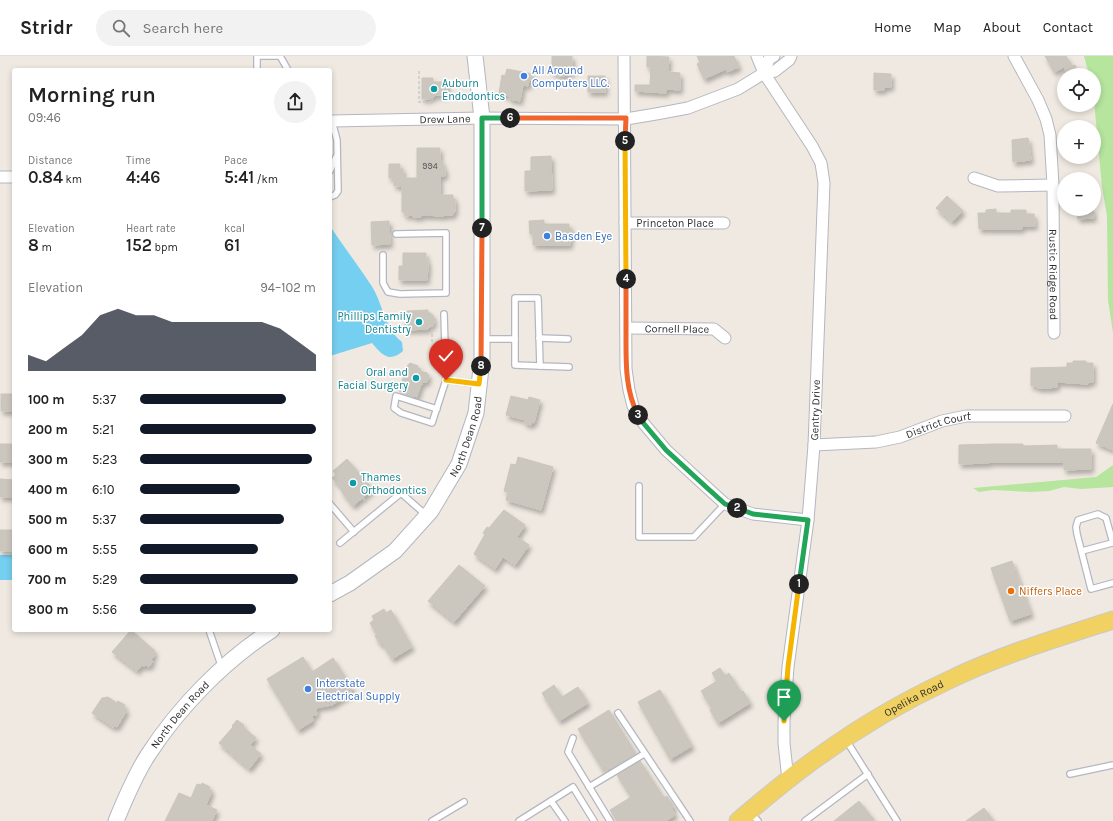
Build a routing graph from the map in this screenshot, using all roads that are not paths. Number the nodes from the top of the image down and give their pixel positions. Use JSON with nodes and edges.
{"nodes":[{"id":1,"x":475,"y":56,"type":"edge"},
{"id":2,"x":624,"y":56,"type":"edge"},
{"id":3,"x":757,"y":56,"type":"edge"},
{"id":4,"x":774,"y":56,"type":"edge"},
{"id":5,"x":791,"y":56,"type":"edge"},
{"id":6,"x":1014,"y":56,"type":"edge"},
{"id":7,"x":257,"y":68,"type":"edge"},
{"id":8,"x":287,"y":68,"type":"edge"},
{"id":9,"x":764,"y":73,"type":"junction"},
{"id":10,"x":482,"y":118,"type":"junction"},
{"id":11,"x":626,"y":118,"type":"junction"},
{"id":12,"x":332,"y":120,"type":"edge"},
{"id":13,"x":332,"y":123,"type":"edge"},
{"id":14,"x":337,"y":153,"type":"junction"},
{"id":15,"x":332,"y":166,"type":"edge"},
{"id":16,"x":0,"y":177,"type":"edge"},
{"id":17,"x":12,"y":177,"type":"edge"},
{"id":18,"x":974,"y":178,"type":"dead end"},
{"id":19,"x":1053,"y":185,"type":"junction"},
{"id":20,"x":332,"y":196,"type":"edge"},
{"id":21,"x":625,"y":223,"type":"junction"},
{"id":22,"x":724,"y":223,"type":"dead end"},
{"id":23,"x":396,"y":234,"type":"dead end"},
{"id":24,"x":383,"y":256,"type":"dead end"},
{"id":25,"x":444,"y":314,"type":"dead end"},
{"id":26,"x":626,"y":328,"type":"junction"},
{"id":27,"x":1054,"y":333,"type":"dead end"},
{"id":28,"x":539,"y":338,"type":"junction"},
{"id":29,"x":725,"y":338,"type":"dead end"},
{"id":30,"x":482,"y":339,"type":"junction"},
{"id":31,"x":514,"y":339,"type":"junction"},
{"id":32,"x":568,"y":339,"type":"dead end"},
{"id":33,"x":540,"y":366,"type":"junction"},
{"id":34,"x":569,"y":367,"type":"dead end"},
{"id":35,"x":446,"y":380,"type":"junction"},
{"id":36,"x":479,"y":384,"type":"junction"},
{"id":37,"x":437,"y":409,"type":"junction"},
{"id":38,"x":1065,"y":416,"type":"dead end"},
{"id":39,"x":814,"y":445,"type":"junction"},
{"id":40,"x":640,"y":486,"type":"dead end"},
{"id":41,"x":725,"y":504,"type":"junction"},
{"id":42,"x":332,"y":506,"type":"edge"},
{"id":43,"x":427,"y":516,"type":"junction"},
{"id":44,"x":808,"y":520,"type":"junction"},
{"id":45,"x":354,"y":532,"type":"junction"},
{"id":46,"x":340,"y":543,"type":"dead end"},
{"id":47,"x":1113,"y":543,"type":"edge"},
{"id":48,"x":1082,"y":551,"type":"junction"},
{"id":49,"x":1113,"y":583,"type":"edge"},
{"id":50,"x":332,"y":593,"type":"edge"},
{"id":51,"x":1113,"y":620,"type":"edge"},
{"id":52,"x":210,"y":632,"type":"edge"},
{"id":53,"x":269,"y":632,"type":"edge"},
{"id":54,"x":222,"y":668,"type":"junction"},
{"id":55,"x":618,"y":713,"type":"dead end"},
{"id":56,"x":573,"y":738,"type":"dead end"},
{"id":57,"x":845,"y":738,"type":"junction"},
{"id":58,"x":644,"y":754,"type":"junction"},
{"id":59,"x":1113,"y":765,"type":"edge"},
{"id":60,"x":868,"y":774,"type":"junction"},
{"id":61,"x":1070,"y":774,"type":"dead end"},
{"id":62,"x":788,"y":780,"type":"junction"},
{"id":63,"x":589,"y":787,"type":"junction"},
{"id":64,"x":551,"y":801,"type":"junction"},
{"id":65,"x":464,"y":802,"type":"dead end"},
{"id":66,"x":749,"y":818,"type":"edge"},
{"id":67,"x":687,"y":820,"type":"edge"},
{"id":68,"x":116,"y":821,"type":"edge"},
{"id":69,"x":432,"y":821,"type":"edge"},
{"id":70,"x":519,"y":821,"type":"edge"},
{"id":71,"x":565,"y":821,"type":"edge"},
{"id":72,"x":594,"y":821,"type":"edge"},
{"id":73,"x":610,"y":821,"type":"edge"},
{"id":74,"x":805,"y":821,"type":"edge"},
{"id":75,"x":897,"y":821,"type":"edge"}],
"edges":[{"from":1,"to":10,"type":"street","name":"North Dean Road"},
{"from":2,"to":11,"type":"street"},
{"from":3,"to":9,"type":"street","name":"Gentry Drive"},
{"from":4,"to":9,"type":"street","name":"Drew Lane"},
{"from":5,"to":9,"type":"street","name":"Drew Lane"},
{"from":6,"to":19,"type":"street","name":"Rustic Ridge Road"},
{"from":7,"to":8,"type":"lane"},
{"from":9,"to":11,"type":"street","name":"Drew Lane"},
{"from":9,"to":39,"type":"street","name":"Gentry Drive"},
{"from":10,"to":11,"type":"street","name":"Drew Lane"},
{"from":10,"to":12,"type":"street","name":"Drew Lane"},
{"from":10,"to":30,"type":"street","name":"North Dean Road"},
{"from":11,"to":21,"type":"street"},
{"from":13,"to":14,"type":"lane"},
{"from":14,"to":15,"type":"lane"},
{"from":14,"to":20,"type":"lane"},
{"from":16,"to":17,"type":"street"},
{"from":18,"to":19,"type":"street"},
{"from":19,"to":27,"type":"street","name":"Rustic Ridge Road"},
{"from":21,"to":22,"type":"street","name":"Princeton Place"},
{"from":21,"to":26,"type":"street"},
{"from":23,"to":24,"type":"lane"},
{"from":25,"to":35,"type":"lane"},
{"from":26,"to":29,"type":"street","name":"Cornell Place"},
{"from":26,"to":41,"type":"street"},
{"from":28,"to":31,"type":"lane"},
{"from":28,"to":32,"type":"lane"},
{"from":28,"to":33,"type":"lane"},
{"from":30,"to":31,"type":"lane"},
{"from":30,"to":36,"type":"street","name":"North Dean Road"},
{"from":31,"to":33,"type":"lane"},
{"from":33,"to":34,"type":"lane"},
{"from":35,"to":36,"type":"lane"},
{"from":35,"to":37,"type":"lane"},
{"from":36,"to":43,"type":"street","name":"North Dean Road"},
{"from":37,"to":37,"type":"lane"},
{"from":38,"to":39,"type":"street","name":"District Court"},
{"from":39,"to":44,"type":"street","name":"Gentry Drive"},
{"from":40,"to":41,"type":"lane"},
{"from":41,"to":44,"type":"street"},
{"from":42,"to":45,"type":"lane"},
{"from":43,"to":45,"type":"lane"},
{"from":43,"to":50,"type":"street","name":"North Dean Road"},
{"from":44,"to":62,"type":"street","name":"Gentry Drive"},
{"from":45,"to":46,"type":"lane"},
{"from":47,"to":48,"type":"lane"},
{"from":47,"to":48,"type":"lane"},
{"from":48,"to":49,"type":"lane"},
{"from":51,"to":57,"type":"main road","name":"Opelika Road"},
{"from":52,"to":54,"type":"lane"},
{"from":53,"to":54,"type":"street","name":"North Dean Road"},
{"from":54,"to":68,"type":"street","name":"North Dean Road"},
{"from":55,"to":58,"type":"lane"},
{"from":56,"to":63,"type":"lane"},
{"from":57,"to":60,"type":"lane"},
{"from":57,"to":62,"type":"main road","name":"Opelika Road"},
{"from":58,"to":63,"type":"lane"},
{"from":58,"to":67,"type":"lane"},
{"from":59,"to":61,"type":"lane"},
{"from":60,"to":74,"type":"lane"},
{"from":60,"to":75,"type":"lane"},
{"from":62,"to":66,"type":"main road","name":"Opelika Road"},
{"from":63,"to":73,"type":"lane"},
{"from":64,"to":70,"type":"lane"},
{"from":64,"to":71,"type":"lane"},
{"from":64,"to":72,"type":"lane"},
{"from":65,"to":69,"type":"lane"}]}
